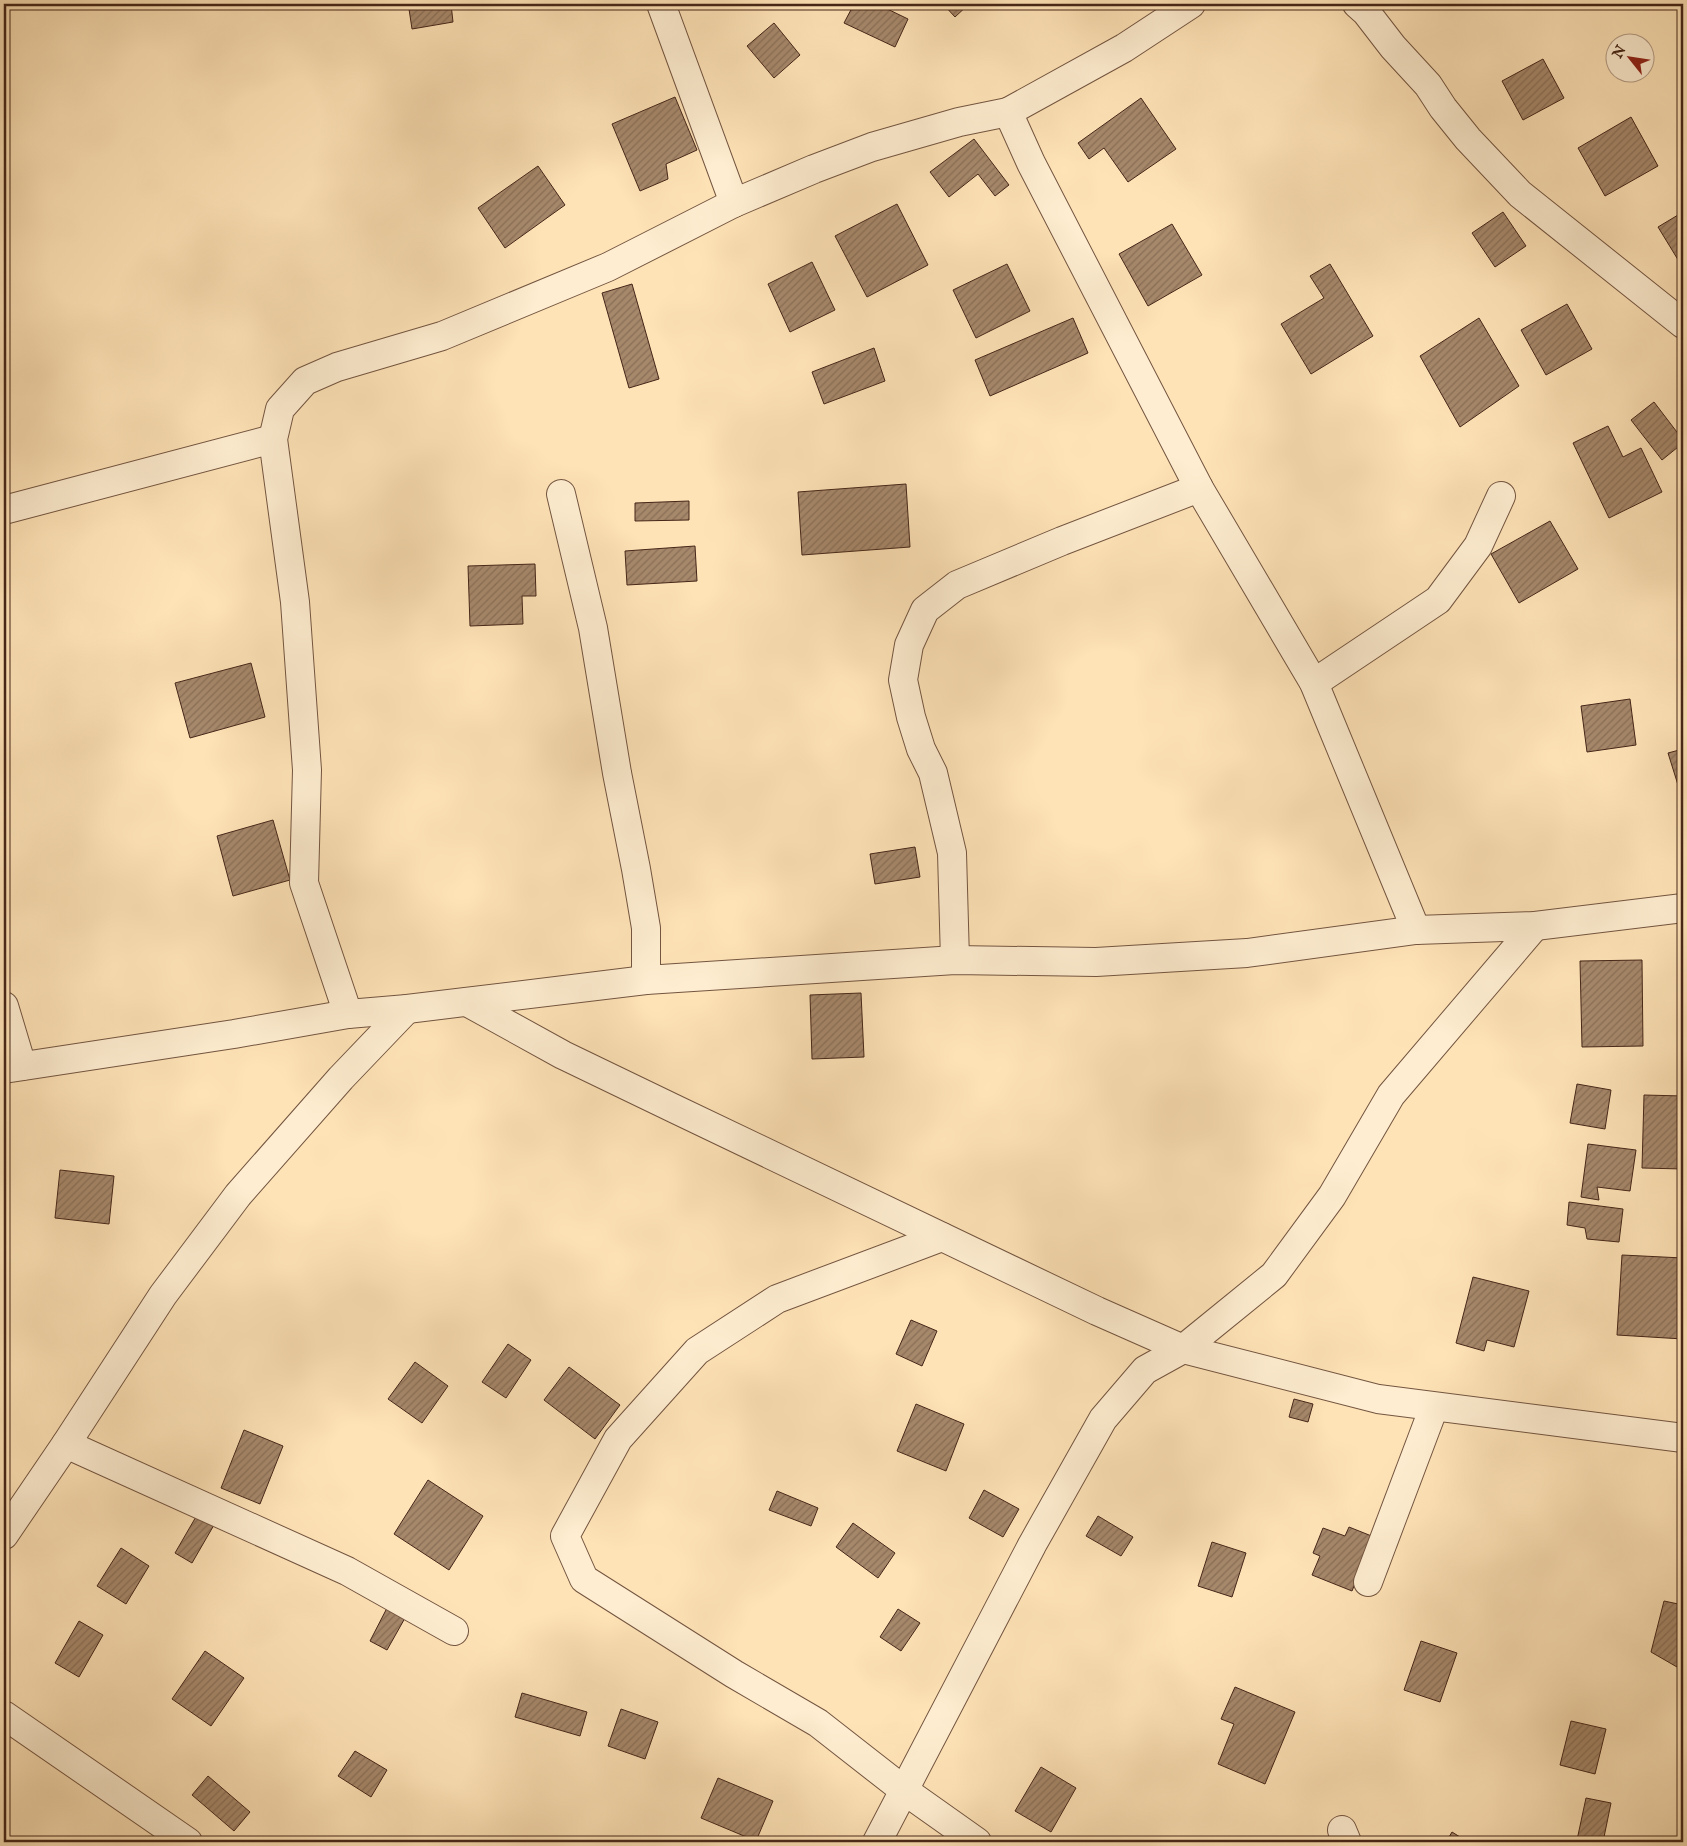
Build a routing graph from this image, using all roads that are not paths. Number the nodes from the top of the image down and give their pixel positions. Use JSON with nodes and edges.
{"nodes":[{"id":1,"x":661,"y":4,"type":"edge"},
{"id":2,"x":1191,"y":4,"type":"edge"},
{"id":3,"x":1357,"y":4,"type":"edge"},
{"id":4,"x":1008,"y":112,"type":"junction"},
{"id":5,"x":734,"y":203,"type":"junction"},
{"id":6,"x":1683,"y":324,"type":"edge"},
{"id":7,"x":273,"y":439,"type":"junction"},
{"id":8,"x":1199,"y":488,"type":"junction"},
{"id":9,"x":561,"y":494,"type":"dead end"},
{"id":10,"x":1501,"y":496,"type":"dead end"},
{"id":11,"x":4,"y":510,"type":"edge"},
{"id":12,"x":1314,"y":683,"type":"junction"},
{"id":13,"x":1683,"y":908,"type":"edge"},
{"id":14,"x":1535,"y":926,"type":"junction"},
{"id":15,"x":1416,"y":930,"type":"junction"},
{"id":16,"x":955,"y":960,"type":"junction"},
{"id":17,"x":646,"y":980,"type":"junction"},
{"id":18,"x":467,"y":1002,"type":"junction"},
{"id":19,"x":4,"y":1006,"type":"edge"},
{"id":20,"x":407,"y":1009,"type":"junction"},
{"id":21,"x":348,"y":1014,"type":"junction"},
{"id":22,"x":13,"y":1068,"type":"edge"},
{"id":23,"x":942,"y":1237,"type":"junction"},
{"id":24,"x":1183,"y":1349,"type":"junction"},
{"id":25,"x":1434,"y":1407,"type":"junction"},
{"id":26,"x":1683,"y":1438,"type":"edge"},
{"id":27,"x":66,"y":1444,"type":"junction"},
{"id":28,"x":4,"y":1535,"type":"edge"},
{"id":29,"x":1368,"y":1582,"type":"dead end"},
{"id":30,"x":454,"y":1631,"type":"dead end"},
{"id":31,"x":4,"y":1715,"type":"edge"},
{"id":32,"x":905,"y":1791,"type":"junction"},
{"id":33,"x":188,"y":1842,"type":"edge"},
{"id":34,"x":878,"y":1842,"type":"edge"},
{"id":35,"x":977,"y":1842,"type":"edge"}],
"edges":[{"from":1,"to":5,"type":"street"},
{"from":2,"to":4,"type":"street"},
{"from":3,"to":6,"type":"street"},
{"from":4,"to":5,"type":"street"},
{"from":4,"to":8,"type":"street"},
{"from":5,"to":7,"type":"street"},
{"from":7,"to":11,"type":"street"},
{"from":7,"to":21,"type":"street"},
{"from":8,"to":12,"type":"street"},
{"from":8,"to":16,"type":"street"},
{"from":9,"to":17,"type":"street"},
{"from":10,"to":12,"type":"street"},
{"from":12,"to":15,"type":"street"},
{"from":13,"to":14,"type":"street"},
{"from":14,"to":15,"type":"street"},
{"from":14,"to":24,"type":"street"},
{"from":15,"to":16,"type":"street"},
{"from":16,"to":17,"type":"street"},
{"from":17,"to":18,"type":"street"},
{"from":18,"to":20,"type":"street"},
{"from":18,"to":23,"type":"street"},
{"from":19,"to":22,"type":"street"},
{"from":20,"to":21,"type":"street"},
{"from":20,"to":27,"type":"street"},
{"from":21,"to":22,"type":"street"},
{"from":23,"to":24,"type":"street"},
{"from":23,"to":32,"type":"street"},
{"from":24,"to":25,"type":"street"},
{"from":24,"to":32,"type":"street"},
{"from":25,"to":26,"type":"street"},
{"from":25,"to":29,"type":"street"},
{"from":27,"to":28,"type":"street"},
{"from":27,"to":30,"type":"street"},
{"from":31,"to":33,"type":"street"},
{"from":32,"to":34,"type":"street"},
{"from":32,"to":35,"type":"street"}]}
